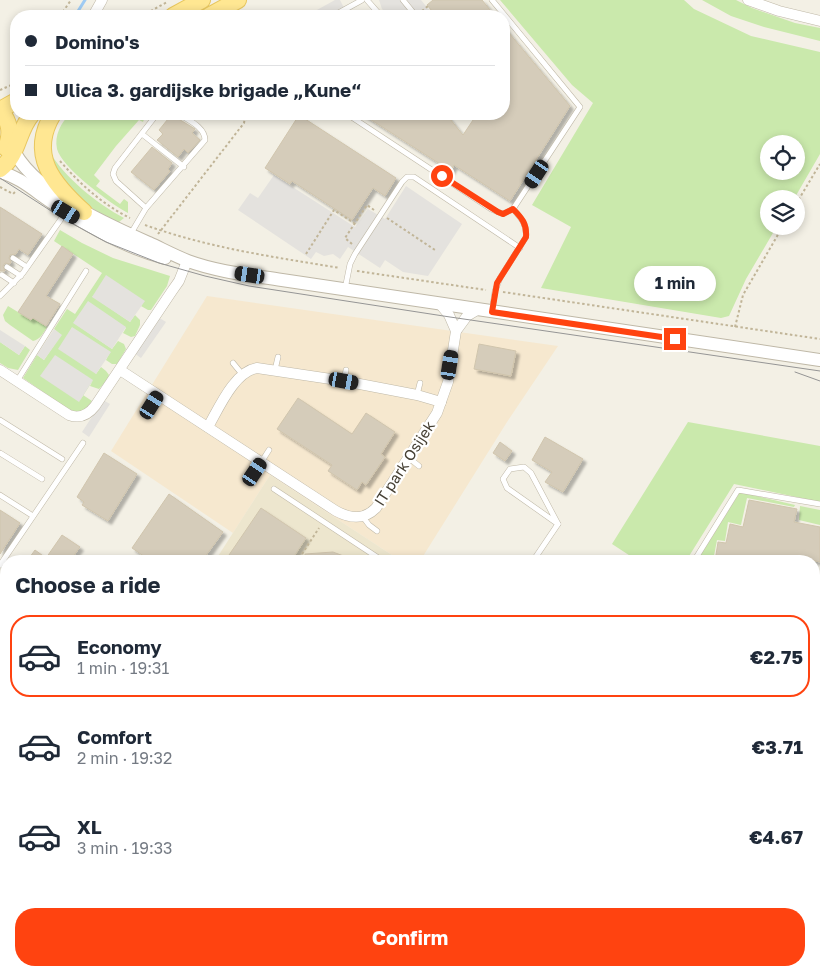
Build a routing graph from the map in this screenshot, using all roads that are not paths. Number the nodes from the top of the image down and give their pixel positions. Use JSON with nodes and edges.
{"nodes":[{"id":1,"x":202,"y":0,"type":"edge"},
{"id":2,"x":238,"y":0,"type":"edge"},
{"id":3,"x":362,"y":0,"type":"edge"},
{"id":4,"x":367,"y":0,"type":"edge"},
{"id":5,"x":403,"y":0,"type":"edge"},
{"id":6,"x":492,"y":0,"type":"edge"},
{"id":7,"x":748,"y":0,"type":"edge"},
{"id":8,"x":183,"y":10,"type":"edge"},
{"id":9,"x":220,"y":10,"type":"edge"},
{"id":10,"x":344,"y":10,"type":"edge"},
{"id":11,"x":376,"y":10,"type":"edge"},
{"id":12,"x":411,"y":10,"type":"edge"},
{"id":13,"x":500,"y":10,"type":"edge"},
{"id":14,"x":820,"y":21,"type":"edge"},
{"id":15,"x":510,"y":22,"type":"edge"},
{"id":16,"x":10,"y":91,"type":"edge"},
{"id":17,"x":0,"y":100,"type":"edge"},
{"id":18,"x":0,"y":110,"type":"edge"},
{"id":19,"x":18,"y":120,"type":"edge"},
{"id":20,"x":28,"y":120,"type":"edge"},
{"id":21,"x":49,"y":120,"type":"edge"},
{"id":22,"x":152,"y":120,"type":"edge"},
{"id":23,"x":188,"y":120,"type":"edge"},
{"id":24,"x":356,"y":120,"type":"edge"},
{"id":25,"x":142,"y":134,"type":"junction"},
{"id":26,"x":8,"y":145,"type":"edge"},
{"id":27,"x":184,"y":167,"type":"junction"},
{"id":28,"x":0,"y":170,"type":"edge"},
{"id":29,"x":146,"y":208,"type":"junction"},
{"id":30,"x":513,"y":209,"type":"junction"},
{"id":31,"x":66,"y":212,"type":"junction"},
{"id":32,"x":84,"y":212,"type":"junction"},
{"id":33,"x":129,"y":235,"type":"junction"},
{"id":34,"x":520,"y":248,"type":"junction"},
{"id":35,"x":13,"y":258,"type":"dead end"},
{"id":36,"x":187,"y":261,"type":"junction"},
{"id":37,"x":8,"y":267,"type":"dead end"},
{"id":38,"x":27,"y":267,"type":"junction"},
{"id":39,"x":86,"y":271,"type":"dead end"},
{"id":40,"x":2,"y":275,"type":"dead end"},
{"id":41,"x":21,"y":276,"type":"junction"},
{"id":42,"x":14,"y":283,"type":"junction"},
{"id":43,"x":345,"y":290,"type":"junction"},
{"id":44,"x":0,"y":296,"type":"edge"},
{"id":45,"x":440,"y":304,"type":"junction"},
{"id":46,"x":477,"y":310,"type":"junction"},
{"id":47,"x":492,"y":312,"type":"junction"},
{"id":48,"x":456,"y":330,"type":"junction"},
{"id":49,"x":278,"y":358,"type":"dead end"},
{"id":50,"x":820,"y":360,"type":"edge"},
{"id":51,"x":232,"y":363,"type":"dead end"},
{"id":52,"x":0,"y":370,"type":"edge"},
{"id":53,"x":120,"y":370,"type":"junction"},
{"id":54,"x":346,"y":370,"type":"dead end"},
{"id":55,"x":275,"y":371,"type":"junction"},
{"id":56,"x":242,"y":374,"type":"junction"},
{"id":57,"x":17,"y":380,"type":"junction"},
{"id":58,"x":344,"y":381,"type":"junction"},
{"id":59,"x":420,"y":383,"type":"dead end"},
{"id":60,"x":159,"y":395,"type":"junction"},
{"id":61,"x":417,"y":395,"type":"junction"},
{"id":62,"x":441,"y":402,"type":"junction"},
{"id":63,"x":152,"y":405,"type":"dead end"},
{"id":64,"x":0,"y":420,"type":"edge"},
{"id":65,"x":208,"y":427,"type":"junction"},
{"id":66,"x":83,"y":443,"type":"dead end"},
{"id":67,"x":269,"y":450,"type":"dead end"},
{"id":68,"x":0,"y":453,"type":"edge"},
{"id":69,"x":62,"y":458,"type":"dead end"},
{"id":70,"x":408,"y":458,"type":"junction"},
{"id":71,"x":261,"y":462,"type":"junction"},
{"id":72,"x":419,"y":466,"type":"dead end"},
{"id":73,"x":255,"y":472,"type":"dead end"},
{"id":74,"x":42,"y":479,"type":"dead end"},
{"id":75,"x":274,"y":489,"type":"dead end"},
{"id":76,"x":0,"y":495,"type":"edge"},
{"id":77,"x":820,"y":504,"type":"edge"},
{"id":78,"x":33,"y":516,"type":"junction"},
{"id":79,"x":363,"y":517,"type":"junction"},
{"id":80,"x":558,"y":524,"type":"junction"},
{"id":81,"x":377,"y":531,"type":"dead end"},
{"id":82,"x":5,"y":555,"type":"edge"},
{"id":83,"x":374,"y":555,"type":"edge"},
{"id":84,"x":537,"y":555,"type":"edge"},
{"id":85,"x":698,"y":555,"type":"edge"}],
"edges":[{"from":1,"to":8,"type":"main road"},
{"from":2,"to":9,"type":"main road"},
{"from":3,"to":10,"type":"lane"},
{"from":4,"to":11,"type":"lane"},
{"from":5,"to":12,"type":"lane"},
{"from":6,"to":13,"type":"lane"},
{"from":7,"to":14,"type":"street"},
{"from":15,"to":30,"type":"lane"},
{"from":16,"to":17,"type":"main road"},
{"from":18,"to":26,"type":"main road"},
{"from":19,"to":26,"type":"main road"},
{"from":20,"to":26,"type":"main road"},
{"from":21,"to":32,"type":"main road"},
{"from":22,"to":25,"type":"lane"},
{"from":23,"to":27,"type":"lane"},
{"from":24,"to":30,"type":"lane"},
{"from":25,"to":27,"type":"lane"},
{"from":25,"to":29,"type":"lane"},
{"from":26,"to":28,"type":"main road"},
{"from":26,"to":32,"type":"street"},
{"from":27,"to":29,"type":"lane"},
{"from":28,"to":31,"type":"street"},
{"from":29,"to":33,"type":"lane"},
{"from":30,"to":34,"type":"lane"},
{"from":31,"to":36,"type":"street"},
{"from":31,"to":38,"type":"lane"},
{"from":32,"to":33,"type":"street"},
{"from":33,"to":36,"type":"street"},
{"from":34,"to":43,"type":"lane"},
{"from":34,"to":47,"type":"lane"},
{"from":35,"to":38,"type":"lane"},
{"from":36,"to":43,"type":"street"},
{"from":36,"to":53,"type":"street"},
{"from":37,"to":41,"type":"lane"},
{"from":38,"to":41,"type":"lane"},
{"from":39,"to":57,"type":"lane"},
{"from":40,"to":42,"type":"lane"},
{"from":41,"to":42,"type":"lane"},
{"from":42,"to":44,"type":"lane"},
{"from":43,"to":45,"type":"street"},
{"from":45,"to":46,"type":"street"},
{"from":45,"to":48,"type":"street"},
{"from":46,"to":47,"type":"street"},
{"from":46,"to":48,"type":"street"},
{"from":47,"to":50,"type":"street"},
{"from":48,"to":62,"type":"street","name":"IT park Osijek"},
{"from":49,"to":55,"type":"lane"},
{"from":51,"to":56,"type":"lane"},
{"from":52,"to":57,"type":"street"},
{"from":53,"to":57,"type":"street"},
{"from":53,"to":60,"type":"street","name":"IT park Osijek"},
{"from":54,"to":58,"type":"lane"},
{"from":55,"to":56,"type":"street","name":"IT park Osijek"},
{"from":55,"to":58,"type":"street","name":"IT park Osijek"},
{"from":56,"to":65,"type":"street"},
{"from":58,"to":61,"type":"street","name":"IT park Osijek"},
{"from":59,"to":61,"type":"lane"},
{"from":60,"to":63,"type":"lane"},
{"from":60,"to":65,"type":"street","name":"IT park Osijek"},
{"from":61,"to":62,"type":"street","name":"IT park Osijek"},
{"from":62,"to":70,"type":"street","name":"IT park Osijek"},
{"from":64,"to":69,"type":"lane"},
{"from":65,"to":71,"type":"street","name":"IT park Osijek"},
{"from":66,"to":78,"type":"lane"},
{"from":67,"to":71,"type":"lane"},
{"from":68,"to":74,"type":"lane"},
{"from":70,"to":72,"type":"lane"},
{"from":70,"to":79,"type":"street","name":"IT park Osijek"},
{"from":71,"to":73,"type":"lane"},
{"from":71,"to":79,"type":"street","name":"IT park Osijek"},
{"from":75,"to":83,"type":"lane"},
{"from":76,"to":78,"type":"lane"},
{"from":77,"to":85,"type":"lane"},
{"from":78,"to":82,"type":"lane"},
{"from":79,"to":81,"type":"lane"},
{"from":80,"to":80,"type":"lane"},
{"from":80,"to":84,"type":"lane"}]}
